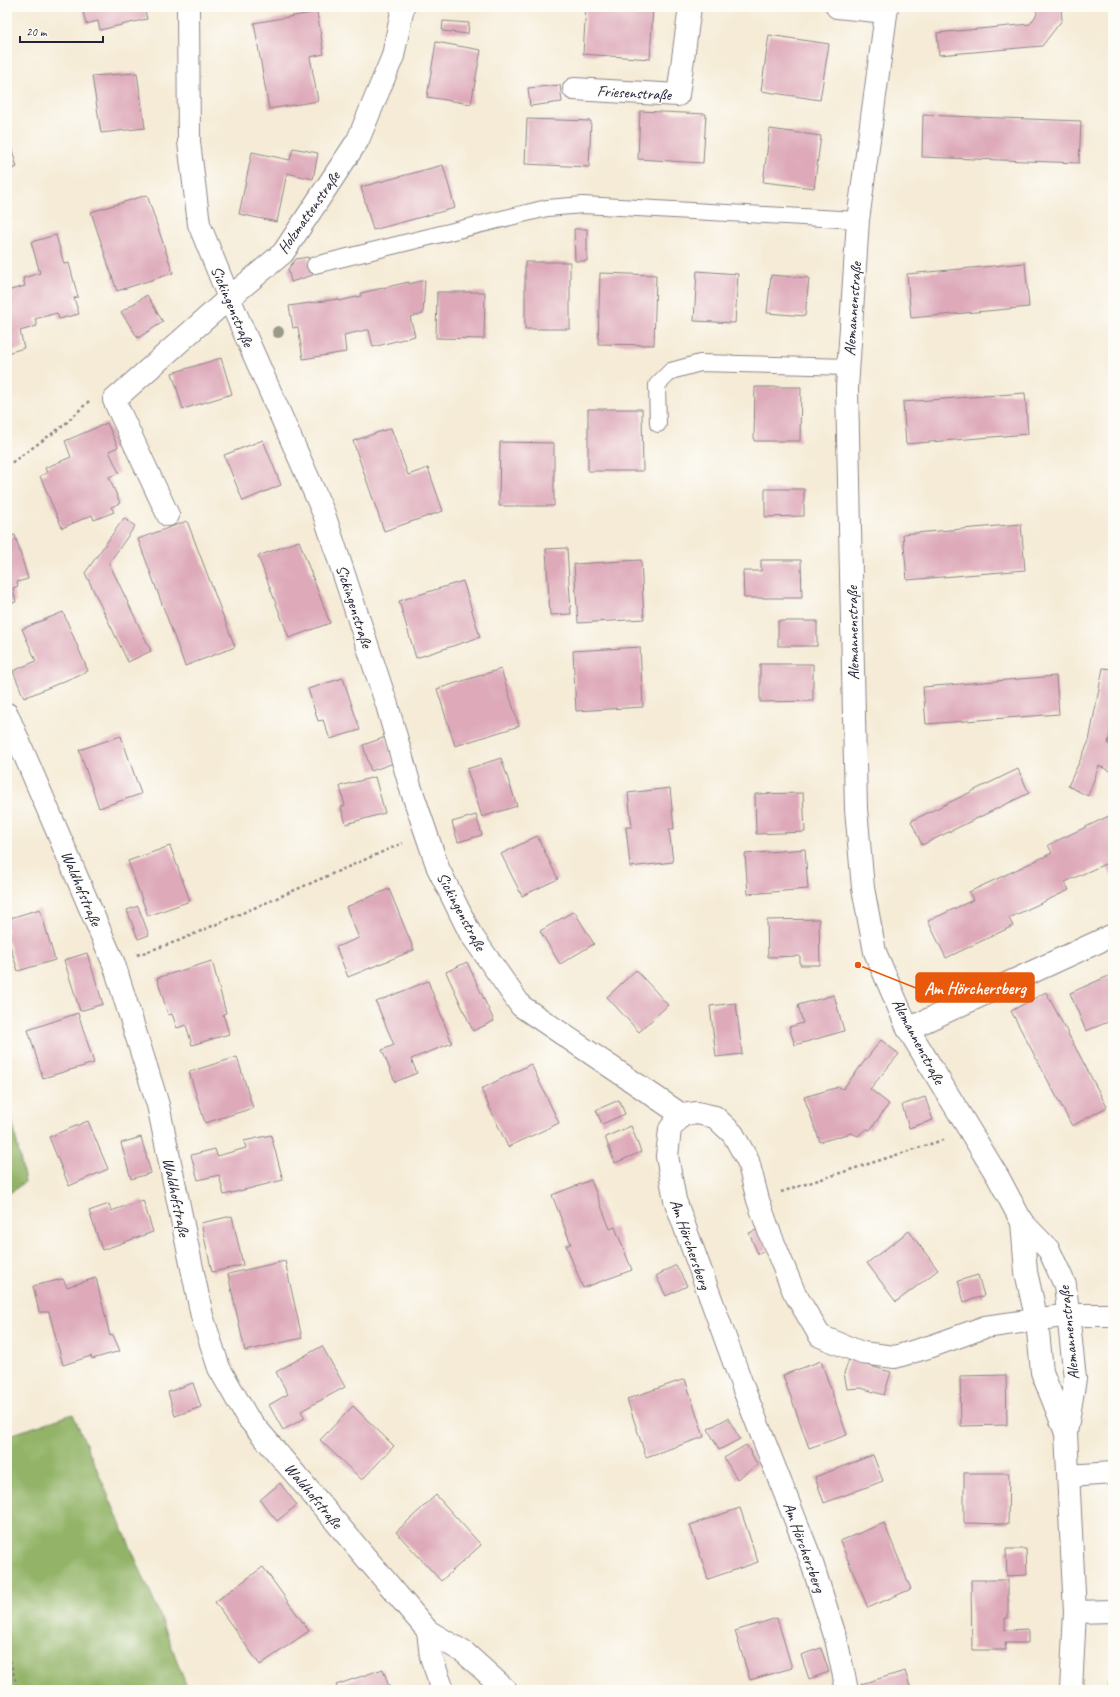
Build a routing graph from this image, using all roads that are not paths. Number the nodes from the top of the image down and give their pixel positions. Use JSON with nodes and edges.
{"nodes":[{"id":1,"x":188,"y":7,"type":"edge"},
{"id":2,"x":403,"y":7,"type":"edge"},
{"id":3,"x":690,"y":7,"type":"edge"},
{"id":4,"x":837,"y":7,"type":"edge"},
{"id":5,"x":887,"y":9,"type":"edge"},
{"id":6,"x":574,"y":89,"type":"dead end"},
{"id":7,"x":858,"y":220,"type":"junction"},
{"id":8,"x":315,"y":265,"type":"dead end"},
{"id":9,"x":229,"y":298,"type":"junction"},
{"id":10,"x":848,"y":367,"type":"junction"},
{"id":11,"x":658,"y":424,"type":"dead end"},
{"id":12,"x":168,"y":515,"type":"dead end"},
{"id":13,"x":7,"y":714,"type":"edge"},
{"id":14,"x":1113,"y":935,"type":"edge"},
{"id":15,"x":908,"y":1029,"type":"junction"},
{"id":16,"x":682,"y":1115,"type":"junction"},
{"id":17,"x":1022,"y":1222,"type":"junction"},
{"id":18,"x":1113,"y":1315,"type":"edge"},
{"id":19,"x":1069,"y":1316,"type":"junction"},
{"id":20,"x":1037,"y":1321,"type":"junction"},
{"id":21,"x":1066,"y":1433,"type":"junction"},
{"id":22,"x":1113,"y":1473,"type":"edge"},
{"id":23,"x":1069,"y":1476,"type":"junction"},
{"id":24,"x":1113,"y":1610,"type":"edge"},
{"id":25,"x":1075,"y":1612,"type":"junction"},
{"id":26,"x":428,"y":1631,"type":"junction"},
{"id":27,"x":443,"y":1690,"type":"edge"},
{"id":28,"x":506,"y":1690,"type":"edge"},
{"id":29,"x":847,"y":1690,"type":"edge"},
{"id":30,"x":1071,"y":1690,"type":"edge"}],
"edges":[{"from":1,"to":9,"type":"street","name":"Sickingenstraße"},
{"from":2,"to":9,"type":"street","name":"Holzmattenstraße"},
{"from":3,"to":6,"type":"street","name":"Friesenstraße"},
{"from":4,"to":5,"type":"street"},
{"from":5,"to":7,"type":"street","name":"Alemannenstraße"},
{"from":7,"to":8,"type":"lane"},
{"from":7,"to":10,"type":"street","name":"Alemannenstraße"},
{"from":9,"to":12,"type":"street","name":"Holzmattenstraße"},
{"from":9,"to":16,"type":"street","name":"Sickingenstraße"},
{"from":10,"to":11,"type":"lane"},
{"from":10,"to":15,"type":"street","name":"Alemannenstraße"},
{"from":13,"to":26,"type":"street","name":"Waldhofstraße"},
{"from":14,"to":15,"type":"street"},
{"from":15,"to":17,"type":"street","name":"Alemannenstraße"},
{"from":16,"to":20,"type":"street"},
{"from":16,"to":29,"type":"street","name":"Am Hörchersberg"},
{"from":17,"to":19,"type":"street","name":"Alemannenstraße"},
{"from":17,"to":20,"type":"street","name":"Alemannenstraße"},
{"from":18,"to":19,"type":"street"},
{"from":19,"to":20,"type":"street"},
{"from":19,"to":21,"type":"street","name":"Alemannenstraße"},
{"from":20,"to":21,"type":"street","name":"Alemannenstraße"},
{"from":21,"to":23,"type":"street","name":"Alemannenstraße"},
{"from":22,"to":23,"type":"street"},
{"from":23,"to":25,"type":"street","name":"Alemannenstraße"},
{"from":24,"to":25,"type":"street"},
{"from":25,"to":30,"type":"street","name":"Alemannenstraße"},
{"from":26,"to":27,"type":"street"},
{"from":26,"to":28,"type":"street"}]}
